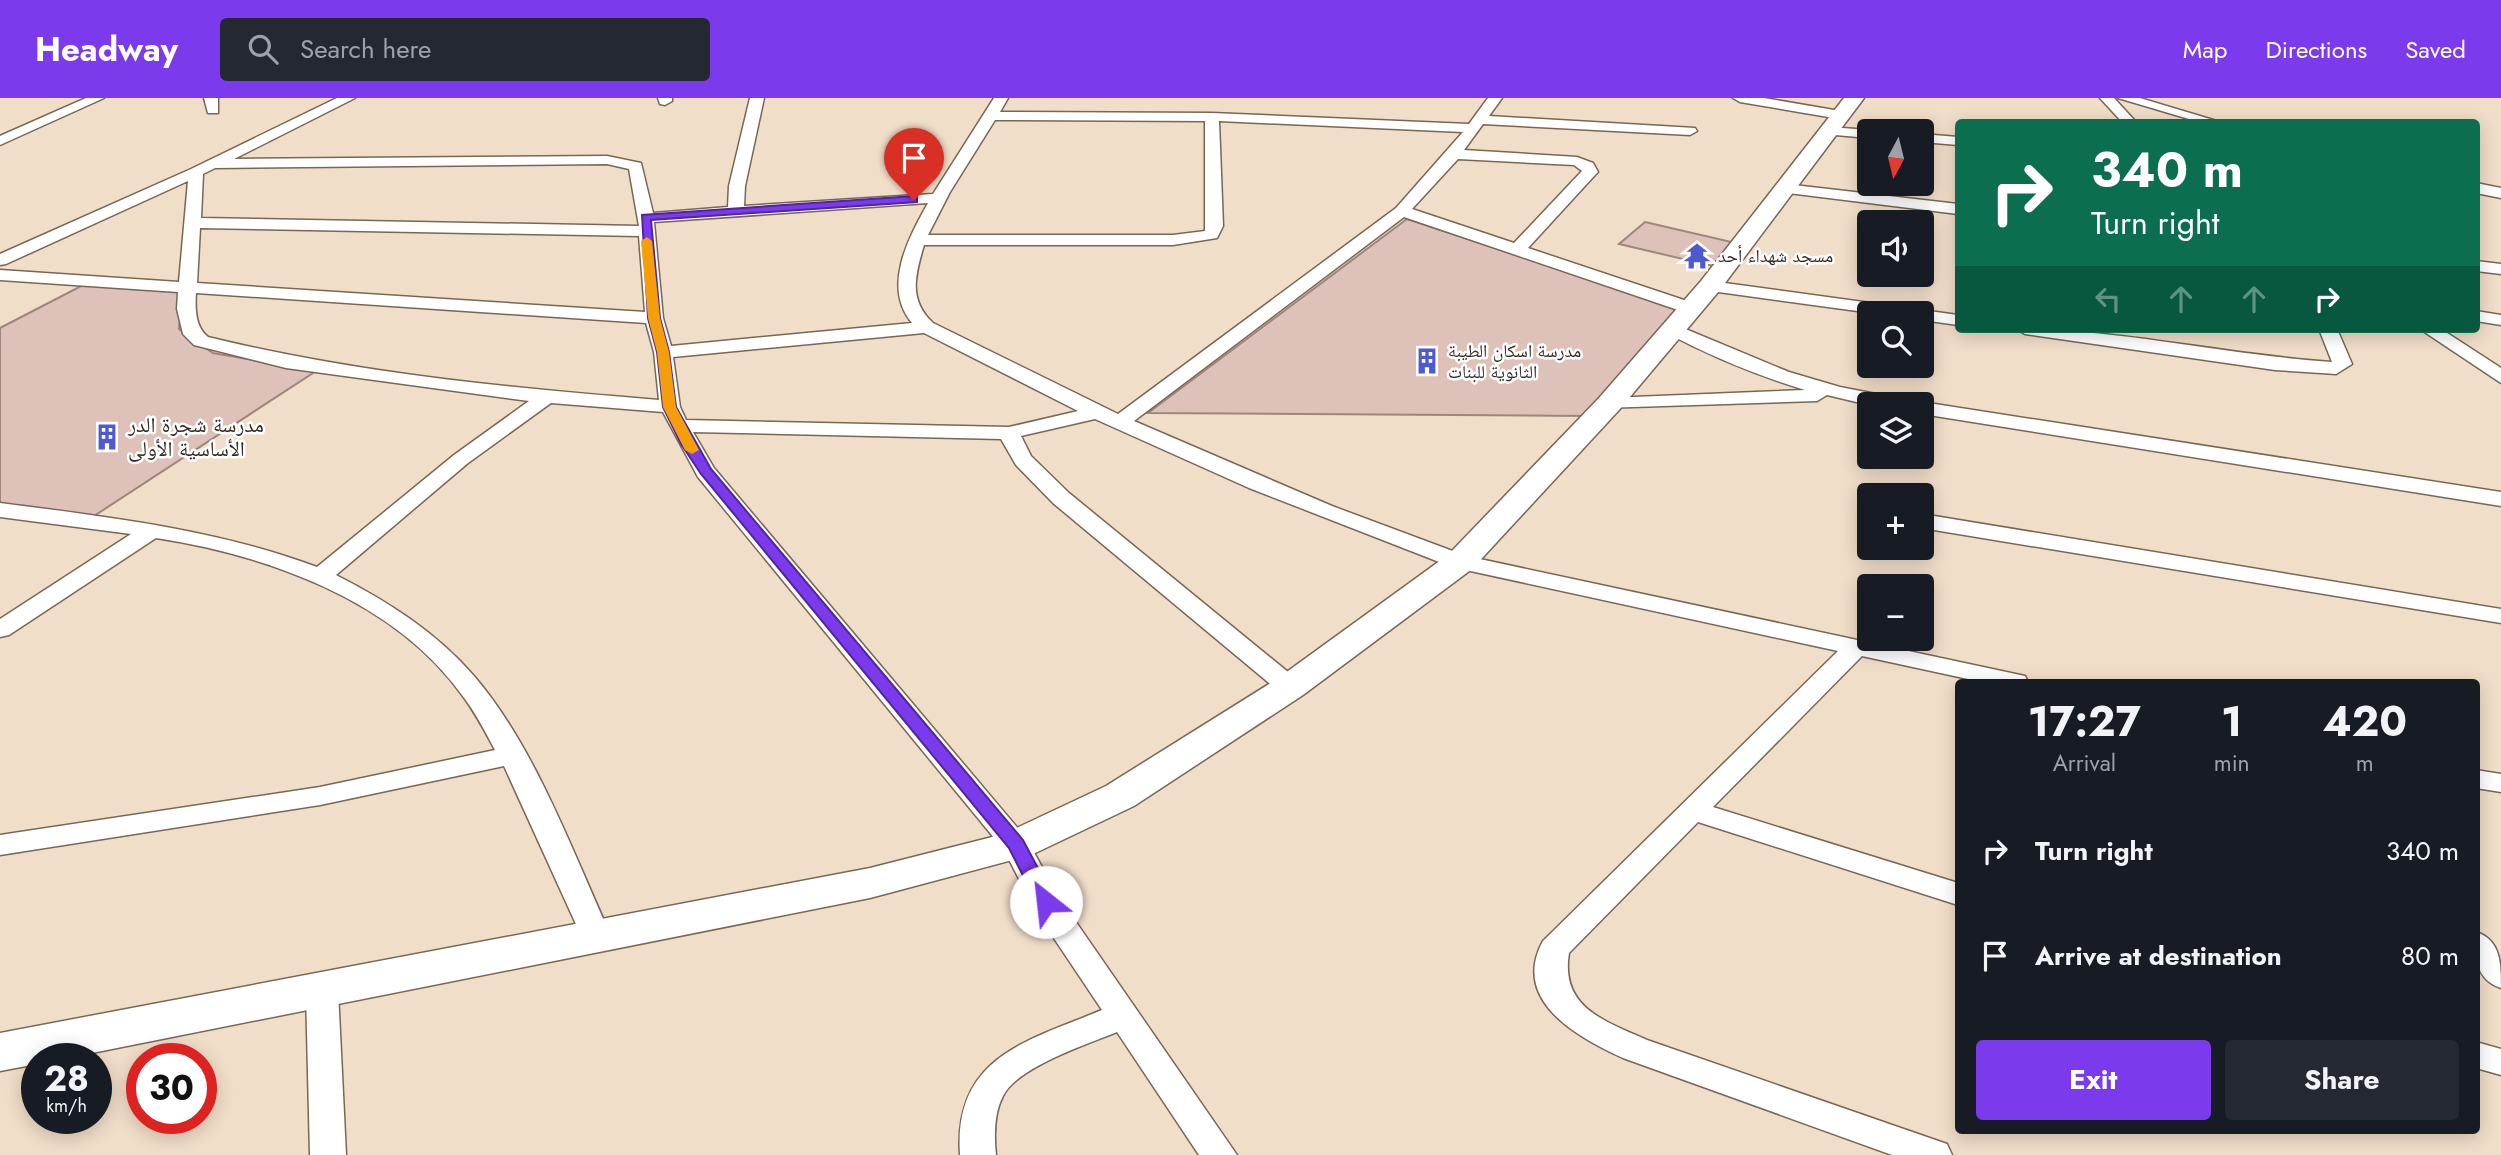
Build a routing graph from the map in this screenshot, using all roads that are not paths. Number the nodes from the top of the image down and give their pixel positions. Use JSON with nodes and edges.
{"nodes":[{"id":1,"x":97,"y":98,"type":"edge"},
{"id":2,"x":348,"y":98,"type":"edge"},
{"id":3,"x":757,"y":98,"type":"edge"},
{"id":4,"x":1495,"y":98,"type":"edge"},
{"id":5,"x":1740,"y":98,"type":"edge"},
{"id":6,"x":2107,"y":98,"type":"edge"},
{"id":7,"x":2125,"y":98,"type":"edge"},
{"id":8,"x":996,"y":107,"type":"edge"},
{"id":9,"x":1212,"y":117,"type":"junction"},
{"id":10,"x":2126,"y":119,"type":"edge"},
{"id":11,"x":2202,"y":119,"type":"edge"},
{"id":12,"x":1848,"y":120,"type":"edge"},
{"id":13,"x":1477,"y":124,"type":"junction"},
{"id":14,"x":1690,"y":131,"type":"dead end"},
{"id":15,"x":1934,"y":139,"type":"edge"},
{"id":16,"x":0,"y":141,"type":"edge"},
{"id":17,"x":1955,"y":141,"type":"edge"},
{"id":18,"x":1454,"y":154,"type":"junction"},
{"id":19,"x":205,"y":168,"type":"junction"},
{"id":20,"x":1785,"y":189,"type":"junction"},
{"id":21,"x":2480,"y":189,"type":"edge"},
{"id":22,"x":2501,"y":192,"type":"edge"},
{"id":23,"x":939,"y":198,"type":"junction"},
{"id":24,"x":1955,"y":209,"type":"edge"},
{"id":25,"x":736,"y":211,"type":"junction"},
{"id":26,"x":1402,"y":211,"type":"junction"},
{"id":27,"x":192,"y":223,"type":"junction"},
{"id":28,"x":646,"y":224,"type":"junction"},
{"id":29,"x":919,"y":240,"type":"junction"},
{"id":30,"x":1517,"y":250,"type":"junction"},
{"id":31,"x":0,"y":260,"type":"edge"},
{"id":32,"x":2480,"y":266,"type":"edge"},
{"id":33,"x":2501,"y":269,"type":"edge"},
{"id":34,"x":0,"y":275,"type":"edge"},
{"id":35,"x":186,"y":289,"type":"junction"},
{"id":36,"x":1690,"y":307,"type":"junction"},
{"id":37,"x":1857,"y":312,"type":"edge"},
{"id":38,"x":1934,"y":317,"type":"edge"},
{"id":39,"x":2480,"y":317,"type":"edge"},
{"id":40,"x":654,"y":318,"type":"junction"},
{"id":41,"x":1955,"y":320,"type":"edge"},
{"id":42,"x":2501,"y":320,"type":"edge"},
{"id":43,"x":927,"y":327,"type":"junction"},
{"id":44,"x":2066,"y":333,"type":"edge"},
{"id":45,"x":2330,"y":333,"type":"edge"},
{"id":46,"x":2435,"y":333,"type":"edge"},
{"id":47,"x":663,"y":352,"type":"junction"},
{"id":48,"x":2501,"y":377,"type":"edge"},
{"id":49,"x":1839,"y":395,"type":"junction"},
{"id":50,"x":547,"y":397,"type":"junction"},
{"id":51,"x":1857,"y":398,"type":"edge"},
{"id":52,"x":1609,"y":404,"type":"junction"},
{"id":53,"x":670,"y":407,"type":"junction"},
{"id":54,"x":1934,"y":410,"type":"edge"},
{"id":55,"x":1094,"y":413,"type":"junction"},
{"id":56,"x":1120,"y":422,"type":"junction"},
{"id":57,"x":678,"y":426,"type":"junction"},
{"id":58,"x":1009,"y":433,"type":"junction"},
{"id":59,"x":2501,"y":499,"type":"edge"},
{"id":60,"x":0,"y":510,"type":"edge"},
{"id":61,"x":1934,"y":523,"type":"edge"},
{"id":62,"x":151,"y":531,"type":"junction"},
{"id":63,"x":1461,"y":562,"type":"junction"},
{"id":64,"x":322,"y":575,"type":"junction"},
{"id":65,"x":2501,"y":616,"type":"edge"},
{"id":66,"x":0,"y":630,"type":"edge"},
{"id":67,"x":1856,"y":648,"type":"junction"},
{"id":68,"x":2002,"y":679,"type":"edge"},
{"id":69,"x":1290,"y":687,"type":"junction"},
{"id":70,"x":512,"y":755,"type":"junction"},
{"id":71,"x":2480,"y":780,"type":"edge"},
{"id":72,"x":2501,"y":783,"type":"edge"},
{"id":73,"x":1692,"y":810,"type":"junction"},
{"id":74,"x":0,"y":845,"type":"edge"},
{"id":75,"x":1016,"y":845,"type":"junction"},
{"id":76,"x":1955,"y":893,"type":"edge"},
{"id":77,"x":596,"y":936,"type":"junction"},
{"id":78,"x":2480,"y":948,"type":"edge"},
{"id":79,"x":2501,"y":976,"type":"edge"},
{"id":80,"x":322,"y":991,"type":"junction"},
{"id":81,"x":1123,"y":1015,"type":"junction"},
{"id":82,"x":0,"y":1052,"type":"edge"},
{"id":83,"x":2480,"y":1056,"type":"edge"},
{"id":84,"x":2501,"y":1062,"type":"edge"},
{"id":85,"x":328,"y":1155,"type":"edge"},
{"id":86,"x":978,"y":1155,"type":"edge"},
{"id":87,"x":1219,"y":1155,"type":"edge"},
{"id":88,"x":1934,"y":1155,"type":"edge"}],
"edges":[{"from":1,"to":16,"type":"street"},
{"from":2,"to":19,"type":"street"},
{"from":3,"to":25,"type":"street"},
{"from":4,"to":13,"type":"street"},
{"from":5,"to":12,"type":"street"},
{"from":6,"to":10,"type":"street"},
{"from":7,"to":11,"type":"street"},
{"from":8,"to":9,"type":"street"},
{"from":8,"to":23,"type":"street"},
{"from":9,"to":13,"type":"street"},
{"from":9,"to":29,"type":"street"},
{"from":12,"to":20,"type":"street"},
{"from":13,"to":14,"type":"street"},
{"from":13,"to":18,"type":"street"},
{"from":15,"to":17,"type":"street"},
{"from":18,"to":26,"type":"street"},
{"from":18,"to":30,"type":"street"},
{"from":19,"to":27,"type":"street"},
{"from":19,"to":28,"type":"street"},
{"from":19,"to":31,"type":"street"},
{"from":20,"to":24,"type":"street"},
{"from":20,"to":36,"type":"street"},
{"from":21,"to":22,"type":"street"},
{"from":23,"to":25,"type":"street"},
{"from":23,"to":29,"type":"street"},
{"from":25,"to":28,"type":"street"},
{"from":26,"to":30,"type":"street"},
{"from":26,"to":56,"type":"street"},
{"from":27,"to":28,"type":"street"},
{"from":27,"to":35,"type":"street"},
{"from":28,"to":40,"type":"street"},
{"from":29,"to":43,"type":"street"},
{"from":30,"to":36,"type":"street"},
{"from":32,"to":33,"type":"street"},
{"from":34,"to":35,"type":"street"},
{"from":35,"to":40,"type":"street"},
{"from":35,"to":50,"type":"street"},
{"from":36,"to":37,"type":"street"},
{"from":36,"to":49,"type":"street"},
{"from":36,"to":52,"type":"street"},
{"from":38,"to":41,"type":"street"},
{"from":39,"to":42,"type":"street"},
{"from":40,"to":47,"type":"street"},
{"from":43,"to":47,"type":"street"},
{"from":43,"to":55,"type":"street"},
{"from":44,"to":45,"type":"street"},
{"from":46,"to":48,"type":"street"},
{"from":47,"to":53,"type":"street"},
{"from":49,"to":51,"type":"street"},
{"from":49,"to":52,"type":"street"},
{"from":50,"to":53,"type":"street"},
{"from":50,"to":64,"type":"street"},
{"from":52,"to":63,"type":"street"},
{"from":53,"to":57,"type":"street"},
{"from":54,"to":59,"type":"street"},
{"from":55,"to":56,"type":"street"},
{"from":55,"to":58,"type":"street"},
{"from":56,"to":63,"type":"street"},
{"from":57,"to":58,"type":"street"},
{"from":57,"to":75,"type":"street"},
{"from":58,"to":69,"type":"street"},
{"from":60,"to":62,"type":"street"},
{"from":61,"to":65,"type":"street"},
{"from":62,"to":64,"type":"street"},
{"from":62,"to":66,"type":"street"},
{"from":63,"to":67,"type":"street"},
{"from":63,"to":69,"type":"street"},
{"from":64,"to":70,"type":"street"},
{"from":67,"to":68,"type":"street"},
{"from":67,"to":73,"type":"street"},
{"from":69,"to":75,"type":"street"},
{"from":70,"to":74,"type":"street"},
{"from":70,"to":77,"type":"street"},
{"from":71,"to":72,"type":"street"},
{"from":73,"to":76,"type":"street"},
{"from":73,"to":88,"type":"street"},
{"from":75,"to":77,"type":"street"},
{"from":75,"to":81,"type":"street"},
{"from":77,"to":80,"type":"street"},
{"from":78,"to":79,"type":"street"},
{"from":80,"to":82,"type":"street"},
{"from":80,"to":85,"type":"street"},
{"from":81,"to":86,"type":"street"},
{"from":81,"to":87,"type":"street"},
{"from":83,"to":84,"type":"street"}]}
